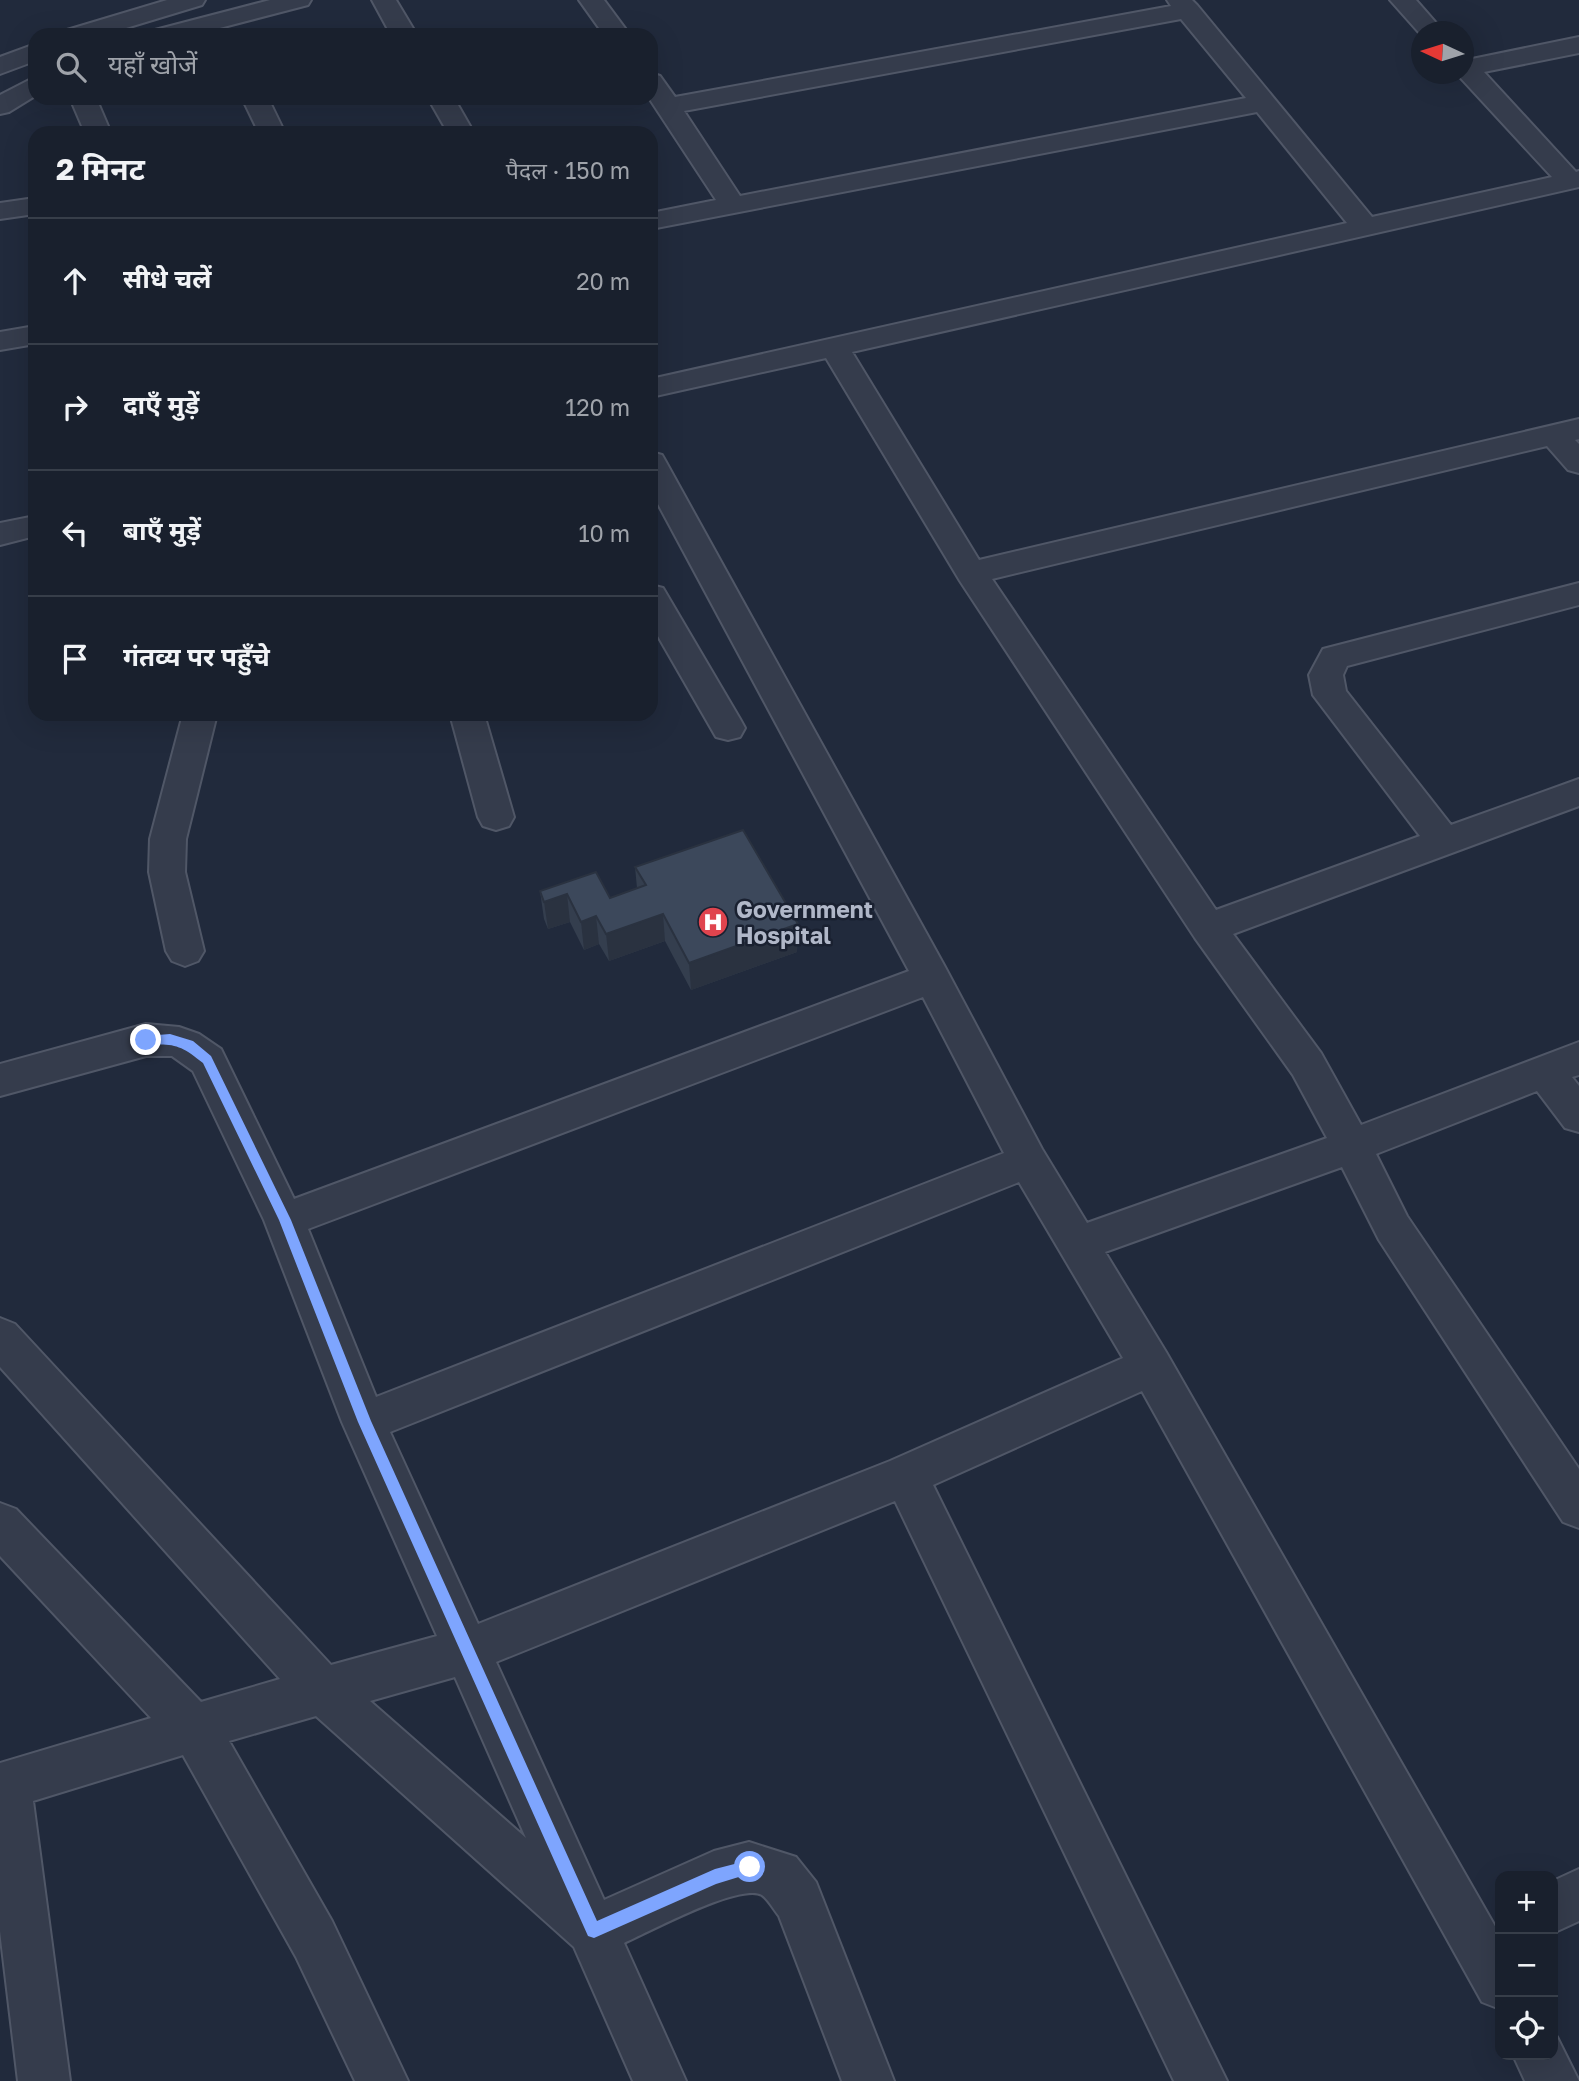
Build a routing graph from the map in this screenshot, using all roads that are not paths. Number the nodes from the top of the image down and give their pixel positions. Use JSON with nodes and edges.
{"nodes":[{"id":1,"x":193,"y":0,"type":"edge"},
{"id":2,"x":299,"y":0,"type":"edge"},
{"id":3,"x":384,"y":0,"type":"edge"},
{"id":4,"x":591,"y":0,"type":"edge"},
{"id":5,"x":1402,"y":0,"type":"edge"},
{"id":6,"x":1184,"y":5,"type":"edge"},
{"id":7,"x":1422,"y":21,"type":"edge"},
{"id":8,"x":99,"y":28,"type":"edge"},
{"id":9,"x":219,"y":28,"type":"edge"},
{"id":10,"x":400,"y":28,"type":"edge"},
{"id":11,"x":612,"y":28,"type":"edge"},
{"id":12,"x":1579,"y":45,"type":"edge"},
{"id":13,"x":28,"y":55,"type":"edge"},
{"id":14,"x":1474,"y":65,"type":"edge"},
{"id":15,"x":0,"y":66,"type":"edge"},
{"id":16,"x":1474,"y":76,"type":"edge"},
{"id":17,"x":28,"y":89,"type":"edge"},
{"id":18,"x":658,"y":91,"type":"edge"},
{"id":19,"x":1263,"y":103,"type":"junction"},
{"id":20,"x":86,"y":105,"type":"edge"},
{"id":21,"x":258,"y":105,"type":"edge"},
{"id":22,"x":445,"y":105,"type":"edge"},
{"id":23,"x":0,"y":106,"type":"edge"},
{"id":24,"x":669,"y":106,"type":"junction"},
{"id":25,"x":95,"y":126,"type":"edge"},
{"id":26,"x":269,"y":126,"type":"edge"},
{"id":27,"x":457,"y":126,"type":"edge"},
{"id":28,"x":1574,"y":180,"type":"edge"},
{"id":29,"x":733,"y":205,"type":"junction"},
{"id":30,"x":28,"y":207,"type":"edge"},
{"id":31,"x":0,"y":211,"type":"edge"},
{"id":32,"x":658,"y":220,"type":"edge"},
{"id":33,"x":1365,"y":227,"type":"junction"},
{"id":34,"x":28,"y":335,"type":"edge"},
{"id":35,"x":0,"y":341,"type":"edge"},
{"id":36,"x":834,"y":346,"type":"junction"},
{"id":37,"x":658,"y":386,"type":"edge"},
{"id":38,"x":1566,"y":432,"type":"edge"},
{"id":39,"x":1579,"y":463,"type":"edge"},
{"id":40,"x":658,"y":474,"type":"edge"},
{"id":41,"x":28,"y":528,"type":"edge"},
{"id":42,"x":0,"y":534,"type":"edge"},
{"id":43,"x":971,"y":573,"type":"junction"},
{"id":44,"x":1579,"y":594,"type":"edge"},
{"id":45,"x":661,"y":633,"type":"edge"},
{"id":46,"x":198,"y":721,"type":"edge"},
{"id":47,"x":469,"y":721,"type":"edge"},
{"id":48,"x":728,"y":728,"type":"dead end"},
{"id":49,"x":1579,"y":792,"type":"edge"},
{"id":50,"x":496,"y":817,"type":"dead end"},
{"id":51,"x":1443,"y":840,"type":"junction"},
{"id":52,"x":1208,"y":928,"type":"junction"},
{"id":53,"x":185,"y":951,"type":"dead end"},
{"id":54,"x":932,"y":978,"type":"junction"},
{"id":55,"x":1562,"y":1066,"type":"edge"},
{"id":56,"x":0,"y":1080,"type":"edge"},
{"id":57,"x":1579,"y":1116,"type":"edge"},
{"id":58,"x":1352,"y":1146,"type":"junction"},
{"id":59,"x":1028,"y":1161,"type":"junction"},
{"id":60,"x":285,"y":1220,"type":"junction"},
{"id":61,"x":1079,"y":1244,"type":"junction"},
{"id":62,"x":0,"y":1337,"type":"edge"},
{"id":63,"x":1151,"y":1366,"type":"junction"},
{"id":64,"x":364,"y":1422,"type":"junction"},
{"id":65,"x":906,"y":1476,"type":"junction"},
{"id":66,"x":1579,"y":1507,"type":"edge"},
{"id":67,"x":0,"y":1524,"type":"edge"},
{"id":68,"x":469,"y":1650,"type":"junction"},
{"id":69,"x":302,"y":1697,"type":"junction"},
{"id":70,"x":209,"y":1725,"type":"junction"},
{"id":71,"x":4,"y":1786,"type":"edge"},
{"id":72,"x":1579,"y":1895,"type":"edge"},
{"id":73,"x":1558,"y":1906,"type":"edge"},
{"id":74,"x":594,"y":1931,"type":"junction"},
{"id":75,"x":1493,"y":1954,"type":"edge"},
{"id":76,"x":1542,"y":2060,"type":"edge"},
{"id":77,"x":376,"y":2079,"type":"edge"},
{"id":78,"x":44,"y":2081,"type":"edge"},
{"id":79,"x":660,"y":2081,"type":"edge"},
{"id":80,"x":868,"y":2081,"type":"edge"},
{"id":81,"x":1200,"y":2081,"type":"edge"},
{"id":82,"x":1553,"y":2081,"type":"edge"}],
"edges":[{"from":1,"to":8,"type":"street"},
{"from":2,"to":9,"type":"street"},
{"from":3,"to":10,"type":"street"},
{"from":4,"to":11,"type":"street"},
{"from":5,"to":7,"type":"street"},
{"from":6,"to":19,"type":"street"},
{"from":6,"to":24,"type":"street"},
{"from":12,"to":14,"type":"street"},
{"from":13,"to":15,"type":"street"},
{"from":16,"to":28,"type":"street"},
{"from":17,"to":23,"type":"street"},
{"from":18,"to":24,"type":"street"},
{"from":19,"to":29,"type":"street"},
{"from":19,"to":33,"type":"street"},
{"from":20,"to":25,"type":"street"},
{"from":21,"to":26,"type":"street"},
{"from":22,"to":27,"type":"street"},
{"from":24,"to":29,"type":"street"},
{"from":28,"to":33,"type":"street"},
{"from":29,"to":32,"type":"street"},
{"from":30,"to":31,"type":"street"},
{"from":33,"to":36,"type":"street"},
{"from":34,"to":35,"type":"street"},
{"from":36,"to":37,"type":"street"},
{"from":36,"to":43,"type":"street"},
{"from":38,"to":39,"type":"street"},
{"from":38,"to":43,"type":"street"},
{"from":40,"to":54,"type":"street"},
{"from":41,"to":42,"type":"street"},
{"from":43,"to":52,"type":"street"},
{"from":44,"to":51,"type":"street"},
{"from":45,"to":48,"type":"street"},
{"from":46,"to":53,"type":"street"},
{"from":47,"to":50,"type":"street"},
{"from":49,"to":51,"type":"street"},
{"from":51,"to":52,"type":"street"},
{"from":52,"to":58,"type":"street"},
{"from":54,"to":59,"type":"street"},
{"from":54,"to":60,"type":"street"},
{"from":55,"to":57,"type":"street"},
{"from":55,"to":58,"type":"street"},
{"from":56,"to":60,"type":"street"},
{"from":58,"to":61,"type":"street"},
{"from":58,"to":66,"type":"street"},
{"from":59,"to":61,"type":"street"},
{"from":59,"to":64,"type":"street"},
{"from":60,"to":64,"type":"street"},
{"from":61,"to":63,"type":"street"},
{"from":62,"to":69,"type":"street"},
{"from":63,"to":65,"type":"street"},
{"from":63,"to":75,"type":"street"},
{"from":64,"to":68,"type":"street"},
{"from":65,"to":68,"type":"street"},
{"from":65,"to":81,"type":"street"},
{"from":67,"to":70,"type":"street"},
{"from":68,"to":69,"type":"street"},
{"from":68,"to":74,"type":"street"},
{"from":69,"to":70,"type":"street"},
{"from":69,"to":74,"type":"street"},
{"from":70,"to":71,"type":"street"},
{"from":70,"to":77,"type":"street"},
{"from":71,"to":78,"type":"street"},
{"from":72,"to":73,"type":"street"},
{"from":74,"to":79,"type":"street"},
{"from":74,"to":80,"type":"street"},
{"from":76,"to":82,"type":"street"}]}
